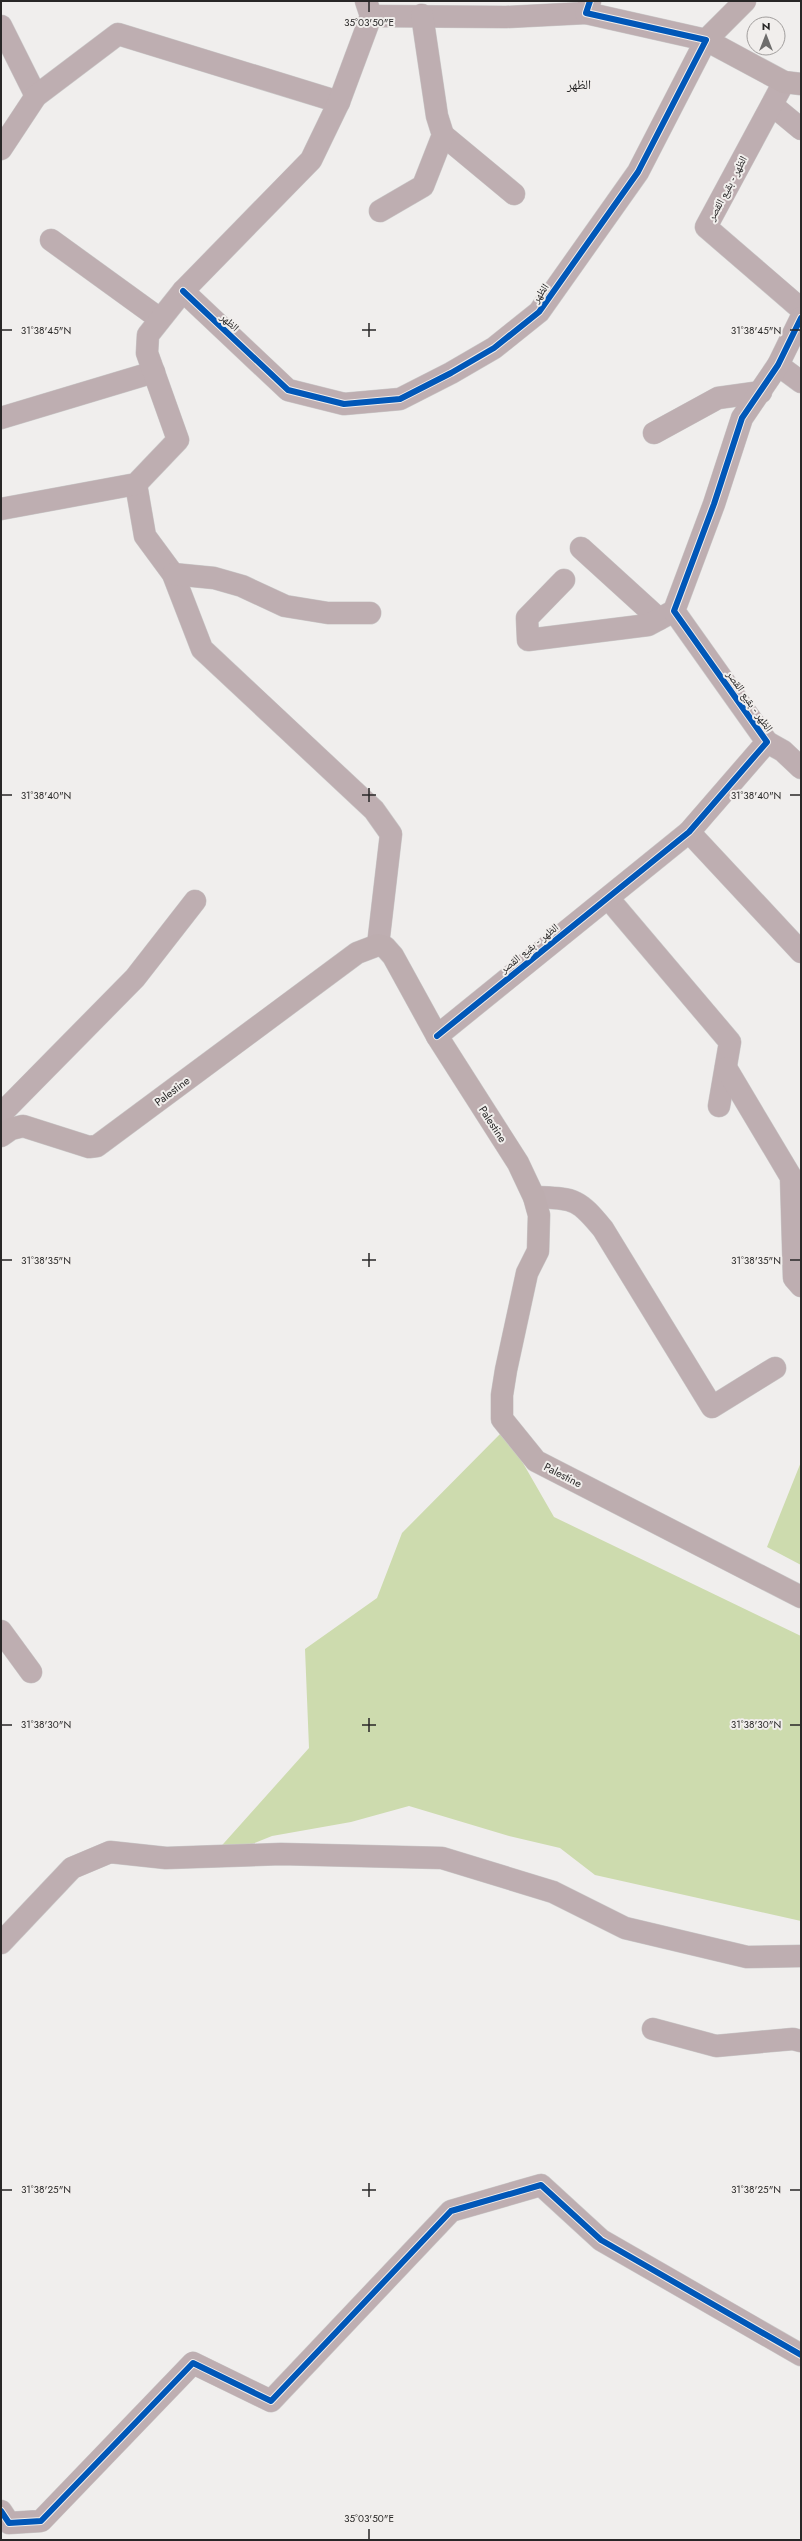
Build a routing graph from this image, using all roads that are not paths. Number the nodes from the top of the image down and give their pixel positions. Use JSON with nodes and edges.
{"nodes":[{"id":1,"x":744,"y":1,"type":"edge"},
{"id":2,"x":588,"y":7,"type":"edge"},
{"id":3,"x":368,"y":8,"type":"edge"},
{"id":4,"x":422,"y":15,"type":"junction"},
{"id":5,"x":1,"y":26,"type":"edge"},
{"id":6,"x":706,"y":40,"type":"junction"},
{"id":7,"x":792,"y":83,"type":"edge"},
{"id":8,"x":36,"y":96,"type":"junction"},
{"id":9,"x":339,"y":102,"type":"junction"},
{"id":10,"x":772,"y":104,"type":"junction"},
{"id":11,"x":801,"y":129,"type":"edge"},
{"id":12,"x":443,"y":135,"type":"junction"},
{"id":13,"x":1,"y":148,"type":"edge"},
{"id":14,"x":514,"y":194,"type":"dead end"},
{"id":15,"x":380,"y":211,"type":"dead end"},
{"id":16,"x":51,"y":240,"type":"dead end"},
{"id":17,"x":183,"y":291,"type":"junction"},
{"id":18,"x":801,"y":309,"type":"edge"},
{"id":19,"x":801,"y":318,"type":"edge"},
{"id":20,"x":160,"y":319,"type":"junction"},
{"id":21,"x":778,"y":365,"type":"junction"},
{"id":22,"x":154,"y":372,"type":"junction"},
{"id":23,"x":801,"y":382,"type":"edge"},
{"id":24,"x":761,"y":392,"type":"junction"},
{"id":25,"x":1,"y":418,"type":"edge"},
{"id":26,"x":654,"y":433,"type":"dead end"},
{"id":27,"x":136,"y":484,"type":"junction"},
{"id":28,"x":1,"y":509,"type":"edge"},
{"id":29,"x":581,"y":548,"type":"dead end"},
{"id":30,"x":172,"y":574,"type":"junction"},
{"id":31,"x":564,"y":580,"type":"dead end"},
{"id":32,"x":370,"y":613,"type":"dead end"},
{"id":33,"x":666,"y":615,"type":"junction"},
{"id":34,"x":767,"y":742,"type":"junction"},
{"id":35,"x":801,"y":767,"type":"edge"},
{"id":36,"x":689,"y":832,"type":"junction"},
{"id":37,"x":608,"y":898,"type":"junction"},
{"id":38,"x":195,"y":901,"type":"dead end"},
{"id":39,"x":378,"y":945,"type":"junction"},
{"id":40,"x":801,"y":952,"type":"edge"},
{"id":41,"x":437,"y":1036,"type":"junction"},
{"id":42,"x":726,"y":1068,"type":"junction"},
{"id":43,"x":719,"y":1106,"type":"dead end"},
{"id":44,"x":3,"y":1126,"type":"edge"},
{"id":45,"x":534,"y":1197,"type":"junction"},
{"id":46,"x":801,"y":1286,"type":"edge"},
{"id":47,"x":775,"y":1368,"type":"dead end"},
{"id":48,"x":801,"y":1597,"type":"edge"},
{"id":49,"x":1,"y":1631,"type":"edge"},
{"id":50,"x":31,"y":1672,"type":"dead end"},
{"id":51,"x":1,"y":1942,"type":"edge"},
{"id":52,"x":801,"y":1956,"type":"edge"},
{"id":53,"x":653,"y":2029,"type":"dead end"},
{"id":54,"x":801,"y":2041,"type":"edge"},
{"id":55,"x":801,"y":2355,"type":"edge"},
{"id":56,"x":1,"y":2511,"type":"edge"}],
"edges":[{"from":1,"to":6,"type":"main road"},
{"from":2,"to":4,"type":"street"},
{"from":2,"to":6,"type":"street"},
{"from":3,"to":4,"type":"street"},
{"from":3,"to":9,"type":"street"},
{"from":4,"to":12,"type":"street"},
{"from":5,"to":8,"type":"street"},
{"from":6,"to":7,"type":"main road"},
{"from":6,"to":17,"type":"street","name":"الظهر"},
{"from":7,"to":10,"type":"street","name":"الظهر - بقيع القصر"},
{"from":8,"to":9,"type":"street"},
{"from":8,"to":13,"type":"street"},
{"from":9,"to":17,"type":"street"},
{"from":10,"to":11,"type":"street"},
{"from":10,"to":18,"type":"street","name":"الظهر - بقيع القصر"},
{"from":12,"to":14,"type":"street"},
{"from":12,"to":15,"type":"street"},
{"from":16,"to":20,"type":"street"},
{"from":17,"to":20,"type":"street"},
{"from":19,"to":21,"type":"street"},
{"from":20,"to":22,"type":"street"},
{"from":21,"to":23,"type":"street"},
{"from":21,"to":24,"type":"street"},
{"from":22,"to":25,"type":"street"},
{"from":22,"to":27,"type":"street"},
{"from":24,"to":26,"type":"street"},
{"from":24,"to":33,"type":"street"},
{"from":27,"to":28,"type":"street"},
{"from":27,"to":30,"type":"street"},
{"from":29,"to":33,"type":"street","name":"الظهر - بقيع القصر"},
{"from":30,"to":32,"type":"street"},
{"from":30,"to":39,"type":"street"},
{"from":31,"to":33,"type":"street"},
{"from":33,"to":34,"type":"street","name":"الظهر - بقيع القصر"},
{"from":34,"to":35,"type":"street"},
{"from":34,"to":36,"type":"street","name":"الظهر - بقيع القصر"},
{"from":36,"to":37,"type":"street","name":"الظهر - بقيع القصر"},
{"from":36,"to":40,"type":"street"},
{"from":37,"to":41,"type":"street","name":"الظهر - بقيع القصر"},
{"from":37,"to":42,"type":"street"},
{"from":38,"to":44,"type":"street"},
{"from":39,"to":41,"type":"main road","name":"Palestine"},
{"from":39,"to":44,"type":"main road","name":"Palestine"},
{"from":41,"to":45,"type":"main road","name":"Palestine"},
{"from":42,"to":43,"type":"street"},
{"from":42,"to":46,"type":"street"},
{"from":45,"to":47,"type":"street"},
{"from":45,"to":48,"type":"main road","name":"Palestine"},
{"from":49,"to":50,"type":"street"},
{"from":51,"to":52,"type":"street"},
{"from":53,"to":54,"type":"street"},
{"from":55,"to":56,"type":"street"}]}
